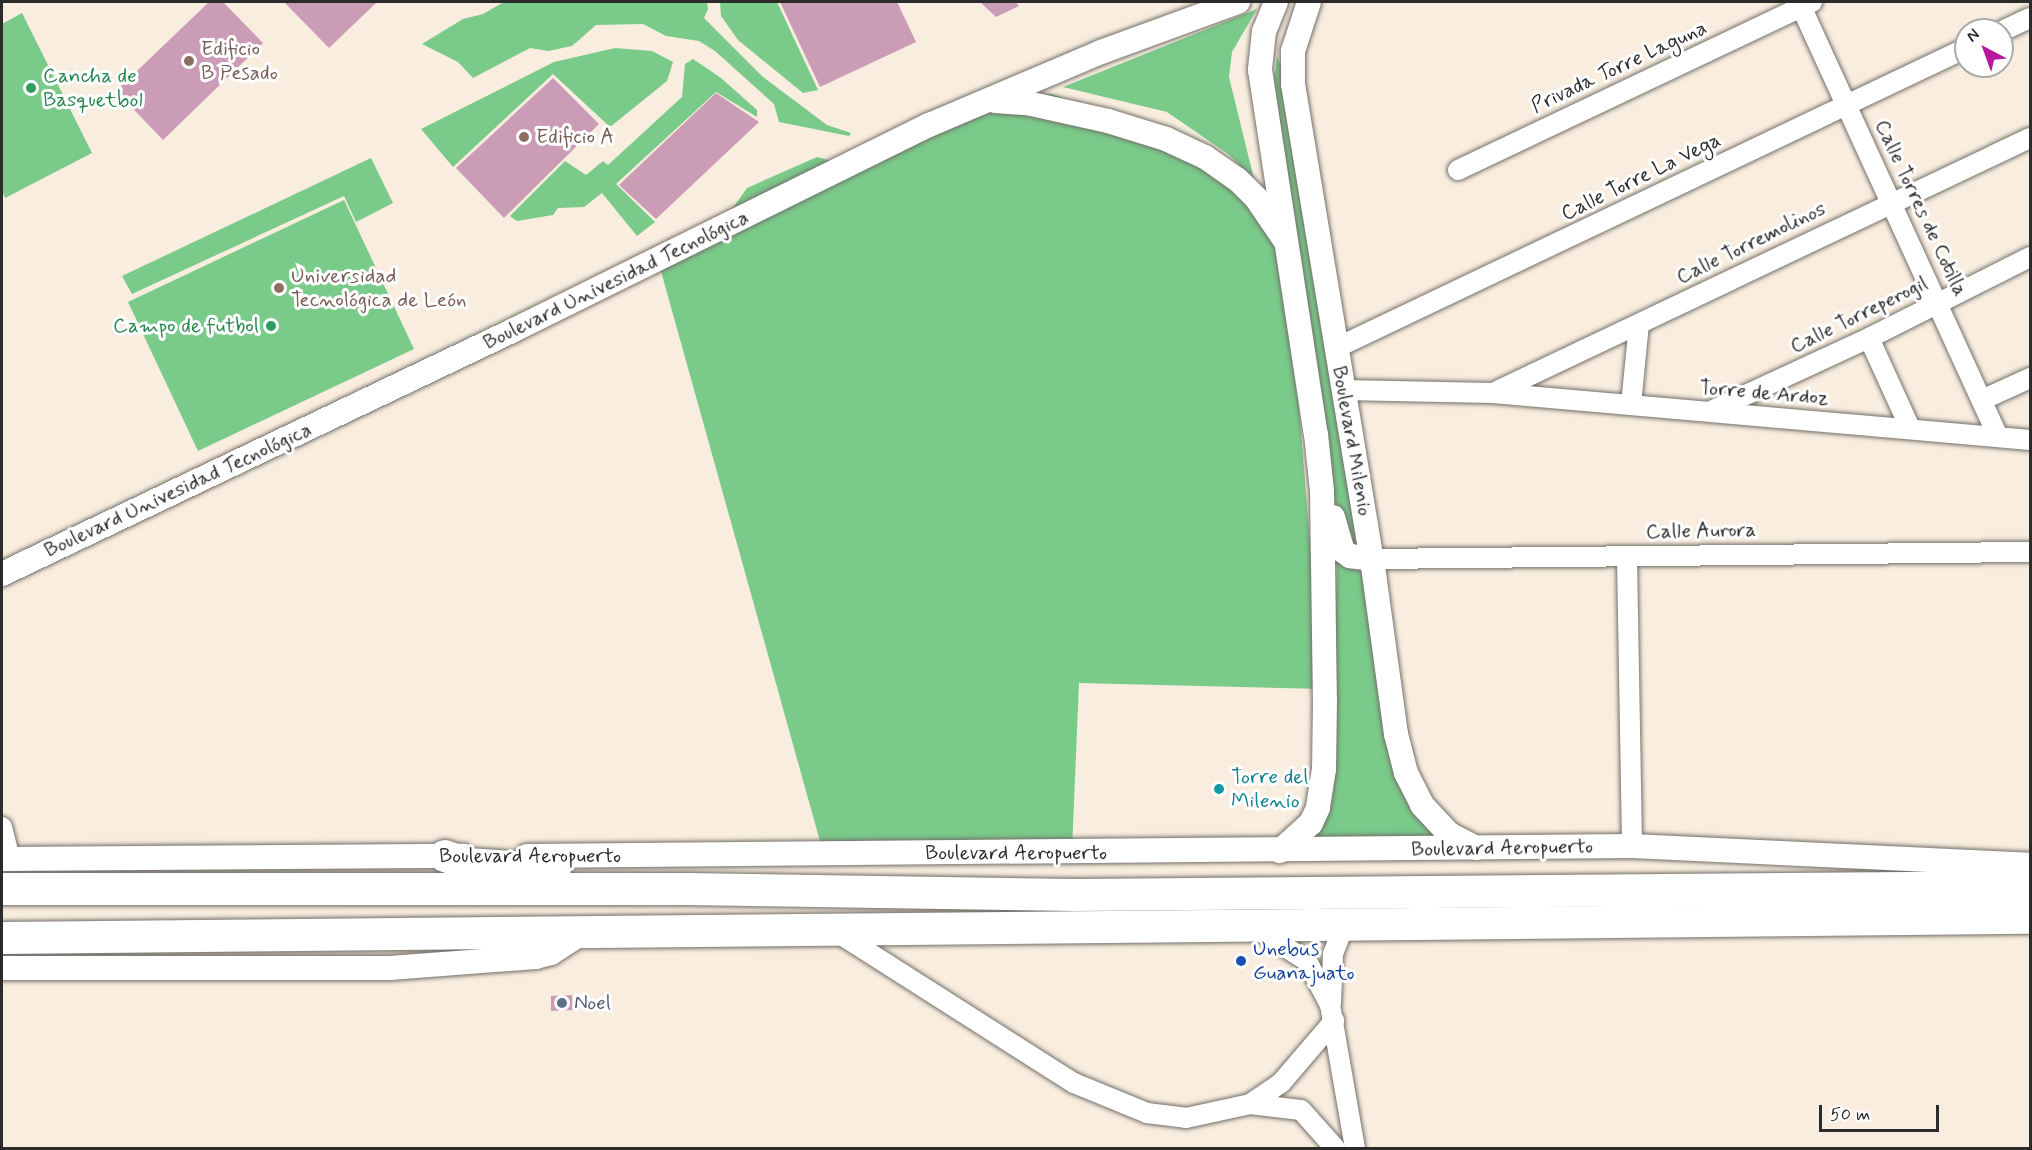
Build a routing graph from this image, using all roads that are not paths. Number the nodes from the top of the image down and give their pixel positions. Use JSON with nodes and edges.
{"nodes":[{"id":1,"x":1238,"y":2,"type":"edge"},
{"id":2,"x":1276,"y":2,"type":"edge"},
{"id":3,"x":1309,"y":2,"type":"edge"},
{"id":4,"x":1804,"y":3,"type":"edge"},
{"id":5,"x":2031,"y":18,"type":"edge"},
{"id":6,"x":2014,"y":26,"type":"edge"},
{"id":7,"x":1954,"y":54,"type":"edge"},
{"id":8,"x":986,"y":101,"type":"junction"},
{"id":9,"x":1846,"y":105,"type":"junction"},
{"id":10,"x":2031,"y":138,"type":"edge"},
{"id":11,"x":1458,"y":170,"type":"dead end"},
{"id":12,"x":1892,"y":201,"type":"junction"},
{"id":13,"x":1288,"y":245,"type":"junction"},
{"id":14,"x":2031,"y":257,"type":"edge"},
{"id":15,"x":1939,"y":303,"type":"junction"},
{"id":16,"x":1639,"y":324,"type":"junction"},
{"id":17,"x":1869,"y":338,"type":"junction"},
{"id":18,"x":1336,"y":348,"type":"junction"},
{"id":19,"x":2031,"y":378,"type":"edge"},
{"id":20,"x":1343,"y":390,"type":"junction"},
{"id":21,"x":1493,"y":393,"type":"junction"},
{"id":22,"x":1984,"y":399,"type":"junction"},
{"id":23,"x":1630,"y":405,"type":"junction"},
{"id":24,"x":1708,"y":413,"type":"junction"},
{"id":25,"x":1910,"y":428,"type":"junction"},
{"id":26,"x":1998,"y":436,"type":"junction"},
{"id":27,"x":2031,"y":440,"type":"edge"},
{"id":28,"x":1322,"y":491,"type":"junction"},
{"id":29,"x":2031,"y":552,"type":"edge"},
{"id":30,"x":1627,"y":557,"type":"junction"},
{"id":31,"x":1372,"y":559,"type":"junction"},
{"id":32,"x":2,"y":574,"type":"edge"},
{"id":33,"x":2,"y":827,"type":"edge"},
{"id":34,"x":1632,"y":846,"type":"junction"},
{"id":35,"x":1479,"y":849,"type":"junction"},
{"id":36,"x":1280,"y":851,"type":"junction"},
{"id":37,"x":445,"y":856,"type":"junction"},
{"id":38,"x":6,"y":859,"type":"edge"},
{"id":39,"x":2031,"y":865,"type":"edge"},
{"id":40,"x":2031,"y":887,"type":"edge"},
{"id":41,"x":2,"y":889,"type":"edge"},
{"id":42,"x":687,"y":889,"type":"junction"},
{"id":43,"x":2031,"y":918,"type":"edge"},
{"id":44,"x":1253,"y":926,"type":"junction"},
{"id":45,"x":1344,"y":926,"type":"junction"},
{"id":46,"x":830,"y":928,"type":"junction"},
{"id":47,"x":582,"y":933,"type":"junction"},
{"id":48,"x":2,"y":938,"type":"edge"},
{"id":49,"x":2,"y":968,"type":"edge"},
{"id":50,"x":1332,"y":1013,"type":"junction"},
{"id":51,"x":1250,"y":1104,"type":"junction"},
{"id":52,"x":1335,"y":1149,"type":"edge"},
{"id":53,"x":1355,"y":1149,"type":"edge"}],
"edges":[{"from":1,"to":8,"type":"street","name":"Boulevard Univesidad Tecnológica"},
{"from":2,"to":13,"type":"street","name":"Boulevard Milenio"},
{"from":3,"to":18,"type":"street","name":"Boulevard Milenio"},
{"from":4,"to":9,"type":"street","name":"Calle Torres de Cotilla"},
{"from":4,"to":11,"type":"street","name":"Privada Torre Laguna"},
{"from":5,"to":6,"type":"street"},
{"from":7,"to":9,"type":"street","name":"Calle Torre La Vega"},
{"from":8,"to":13,"type":"street"},
{"from":8,"to":32,"type":"street","name":"Boulevard Univesidad Tecnológica"},
{"from":9,"to":12,"type":"street","name":"Calle Torres de Cotilla"},
{"from":9,"to":18,"type":"street","name":"Calle Torre La Vega"},
{"from":10,"to":12,"type":"street","name":"Calle Torremolinos"},
{"from":12,"to":15,"type":"street","name":"Calle Torres de Cotilla"},
{"from":12,"to":16,"type":"street","name":"Calle Torremolinos"},
{"from":13,"to":28,"type":"street","name":"Boulevard Milenio"},
{"from":14,"to":15,"type":"street","name":"Calle Torreperogil"},
{"from":15,"to":17,"type":"street","name":"Calle Torreperogil"},
{"from":15,"to":22,"type":"street","name":"Calle Torres de Cotilla"},
{"from":16,"to":21,"type":"street","name":"Calle Torremolinos"},
{"from":16,"to":23,"type":"street"},
{"from":17,"to":24,"type":"street","name":"Calle Torreperogil"},
{"from":17,"to":25,"type":"street"},
{"from":18,"to":20,"type":"street","name":"Boulevard Milenio"},
{"from":19,"to":22,"type":"street"},
{"from":20,"to":21,"type":"street","name":"Torre de Ardoz"},
{"from":20,"to":31,"type":"street","name":"Boulevard Milenio"},
{"from":21,"to":23,"type":"street","name":"Torre de Ardoz"},
{"from":22,"to":26,"type":"street","name":"Calle Torres de Cotilla"},
{"from":23,"to":24,"type":"street","name":"Torre de Ardoz"},
{"from":24,"to":25,"type":"street","name":"Torre de Ardoz"},
{"from":25,"to":26,"type":"street","name":"Torre de Ardoz"},
{"from":26,"to":27,"type":"street","name":"Torre de Ardoz"},
{"from":28,"to":31,"type":"street"},
{"from":28,"to":36,"type":"street","name":"Boulevard Milenio"},
{"from":29,"to":30,"type":"street","name":"Calle Aurora"},
{"from":30,"to":31,"type":"street","name":"Calle Aurora"},
{"from":30,"to":34,"type":"street"},
{"from":31,"to":35,"type":"street","name":"Boulevard Milenio"},
{"from":33,"to":38,"type":"street"},
{"from":34,"to":35,"type":"street","name":"Boulevard Aeropuerto"},
{"from":34,"to":39,"type":"street","name":"Boulevard Aeropuerto"},
{"from":35,"to":36,"type":"street","name":"Boulevard Aeropuerto"},
{"from":36,"to":37,"type":"street","name":"Boulevard Aeropuerto"},
{"from":37,"to":38,"type":"street","name":"Boulevard Aeropuerto"},
{"from":37,"to":42,"type":"highway"},
{"from":40,"to":42,"type":"highway","name":"Boulevard Aeropuerto"},
{"from":41,"to":42,"type":"highway","name":"Boulevard Aeropuerto"},
{"from":43,"to":45,"type":"highway"},
{"from":44,"to":45,"type":"highway"},
{"from":44,"to":46,"type":"highway"},
{"from":44,"to":50,"type":"street"},
{"from":45,"to":50,"type":"street"},
{"from":46,"to":47,"type":"highway"},
{"from":46,"to":51,"type":"street"},
{"from":47,"to":48,"type":"highway"},
{"from":47,"to":49,"type":"street"},
{"from":50,"to":51,"type":"street"},
{"from":50,"to":53,"type":"street"},
{"from":51,"to":52,"type":"street"}]}
